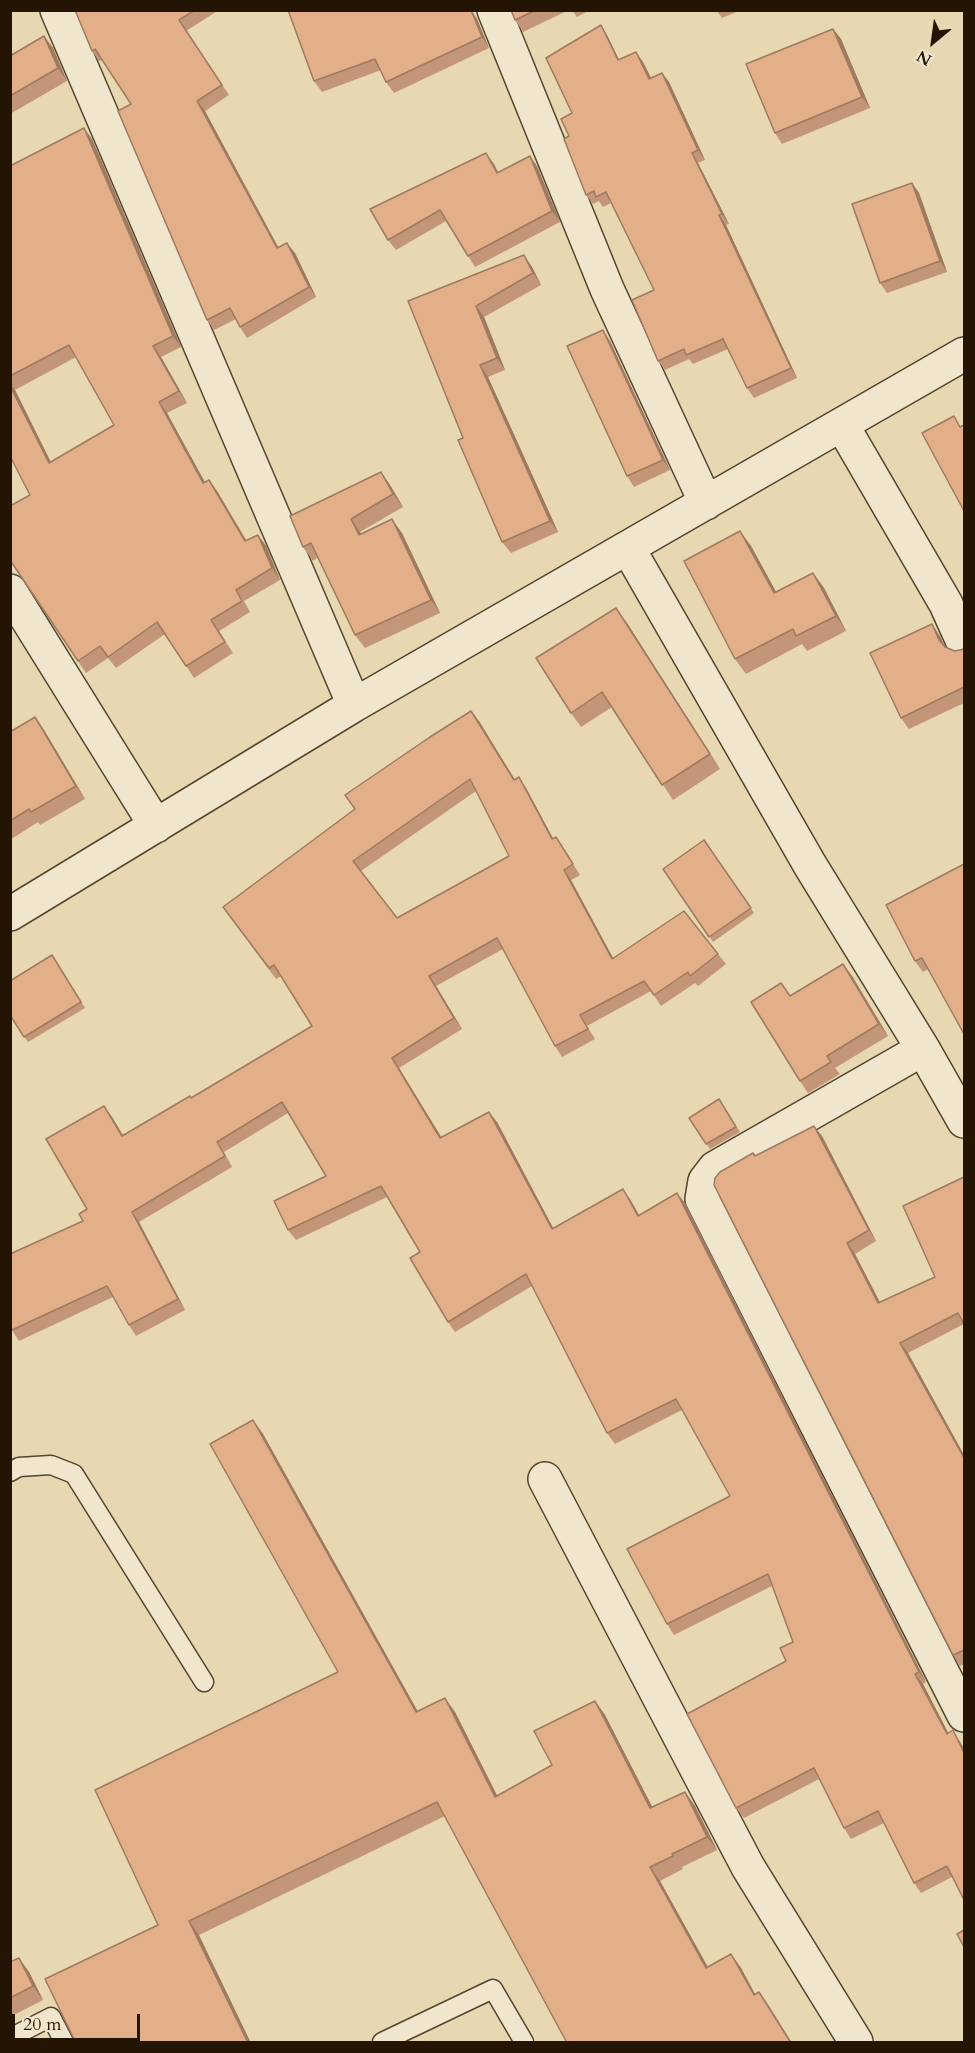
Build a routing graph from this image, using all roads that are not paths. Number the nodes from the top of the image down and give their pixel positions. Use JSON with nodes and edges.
{"nodes":[{"id":1,"x":57,"y":10,"type":"edge"},
{"id":2,"x":494,"y":10,"type":"edge"},
{"id":3,"x":964,"y":354,"type":"edge"},
{"id":4,"x":842,"y":425,"type":"junction"},
{"id":5,"x":706,"y":503,"type":"junction"},
{"id":6,"x":628,"y":548,"type":"junction"},
{"id":7,"x":10,"y":591,"type":"edge"},
{"id":8,"x":964,"y":644,"type":"edge"},
{"id":9,"x":354,"y":705,"type":"junction"},
{"id":10,"x":156,"y":826,"type":"junction"},
{"id":11,"x":10,"y":914,"type":"edge"},
{"id":12,"x":923,"y":1049,"type":"junction"},
{"id":13,"x":964,"y":1121,"type":"edge"},
{"id":14,"x":10,"y":1472,"type":"edge"},
{"id":15,"x":545,"y":1479,"type":"dead end"},
{"id":16,"x":204,"y":1682,"type":"dead end"},
{"id":17,"x":964,"y":1715,"type":"edge"},
{"id":18,"x":10,"y":2038,"type":"edge"},
{"id":19,"x":64,"y":2043,"type":"edge"},
{"id":20,"x":382,"y":2043,"type":"edge"},
{"id":21,"x":524,"y":2043,"type":"edge"},
{"id":22,"x":856,"y":2043,"type":"edge"}],
"edges":[{"from":1,"to":9,"type":"street"},
{"from":2,"to":5,"type":"street"},
{"from":3,"to":4,"type":"street"},
{"from":4,"to":5,"type":"street"},
{"from":4,"to":8,"type":"street"},
{"from":5,"to":6,"type":"street"},
{"from":6,"to":9,"type":"street"},
{"from":6,"to":12,"type":"street"},
{"from":7,"to":10,"type":"street"},
{"from":9,"to":10,"type":"street"},
{"from":10,"to":11,"type":"street"},
{"from":12,"to":13,"type":"street"},
{"from":12,"to":17,"type":"street"},
{"from":14,"to":16,"type":"lane"},
{"from":15,"to":22,"type":"street"},
{"from":18,"to":19,"type":"lane"},
{"from":20,"to":21,"type":"lane"}]}
